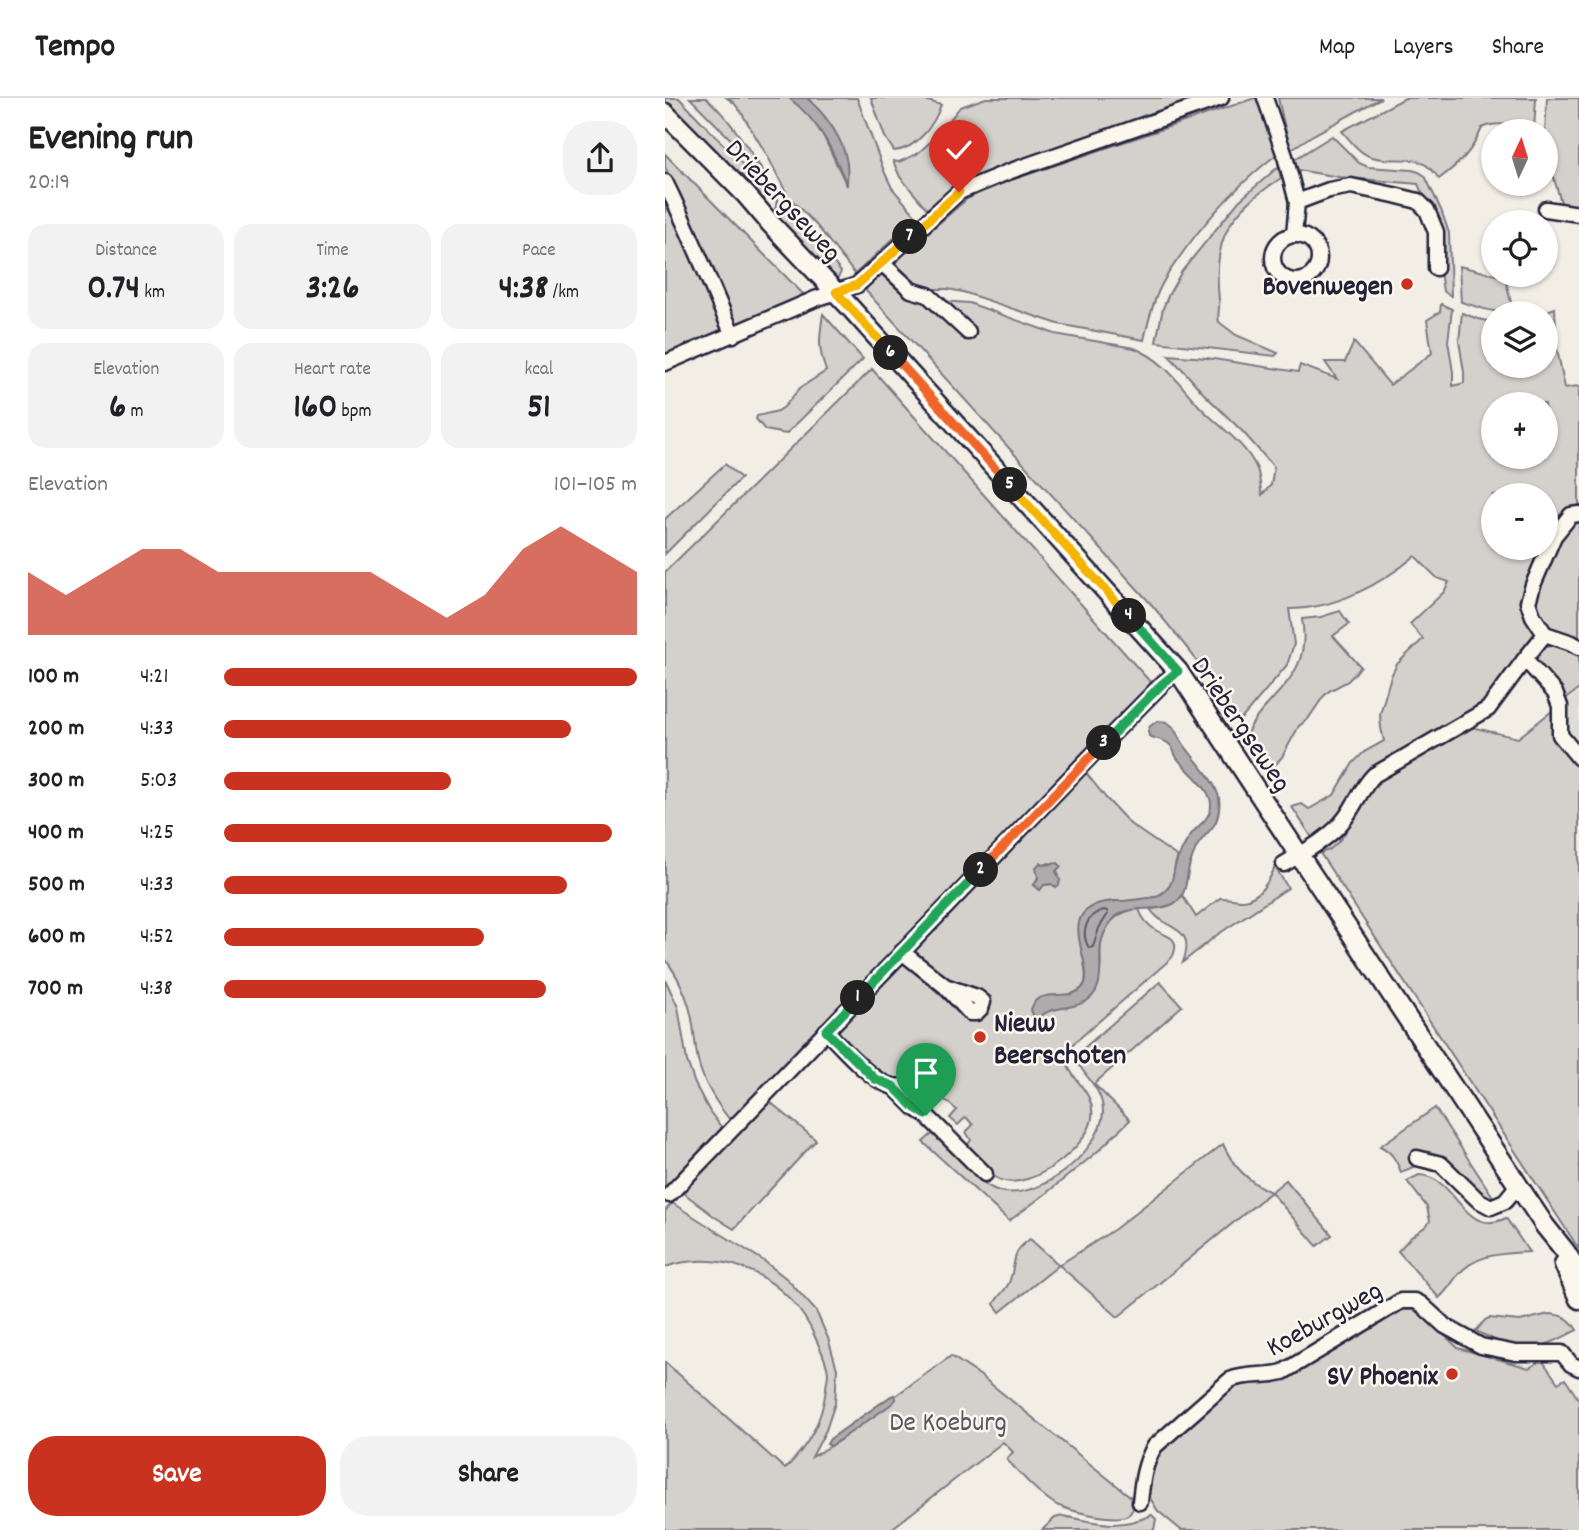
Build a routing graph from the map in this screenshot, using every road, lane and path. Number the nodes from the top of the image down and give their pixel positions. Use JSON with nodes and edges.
{"nodes":[{"id":1,"x":1221,"y":98,"type":"edge"},
{"id":2,"x":1265,"y":98,"type":"edge"},
{"id":3,"x":665,"y":113,"type":"edge"},
{"id":4,"x":665,"y":182,"type":"edge"},
{"id":5,"x":1297,"y":202,"type":"junction"},
{"id":6,"x":1546,"y":209,"type":"dead end"},
{"id":7,"x":1579,"y":215,"type":"edge"},
{"id":8,"x":1294,"y":235,"type":"dead end"},
{"id":9,"x":882,"y":263,"type":"junction"},
{"id":10,"x":1436,"y":268,"type":"dead end"},
{"id":11,"x":836,"y":292,"type":"junction"},
{"id":12,"x":968,"y":332,"type":"dead end"},
{"id":13,"x":733,"y":335,"type":"junction"},
{"id":14,"x":665,"y":363,"type":"edge"},
{"id":15,"x":1579,"y":514,"type":"edge"},
{"id":16,"x":1545,"y":634,"type":"junction"},
{"id":17,"x":1579,"y":647,"type":"edge"},
{"id":18,"x":1525,"y":659,"type":"junction"},
{"id":19,"x":1178,"y":671,"type":"junction"},
{"id":20,"x":1579,"y":758,"type":"edge"},
{"id":21,"x":1291,"y":860,"type":"junction"},
{"id":22,"x":902,"y":952,"type":"junction"},
{"id":23,"x":945,"y":986,"type":"dead end"},
{"id":24,"x":826,"y":1031,"type":"junction"},
{"id":25,"x":893,"y":1086,"type":"junction"},
{"id":26,"x":919,"y":1111,"type":"junction"},
{"id":27,"x":1417,"y":1158,"type":"dead end"},
{"id":28,"x":985,"y":1174,"type":"dead end"},
{"id":29,"x":1518,"y":1185,"type":"junction"},
{"id":30,"x":669,"y":1195,"type":"dead end"},
{"id":31,"x":1545,"y":1226,"type":"junction"},
{"id":32,"x":1579,"y":1274,"type":"edge"},
{"id":33,"x":1579,"y":1298,"type":"edge"},
{"id":34,"x":1579,"y":1368,"type":"edge"},
{"id":35,"x":1140,"y":1502,"type":"dead end"}],
"edges":[{"from":1,"to":9,"type":"street"},
{"from":2,"to":5,"type":"street"},
{"from":3,"to":11,"type":"main road","name":"Driebergseweg"},
{"from":4,"to":13,"type":"street"},
{"from":5,"to":8,"type":"street"},
{"from":5,"to":10,"type":"street"},
{"from":6,"to":7,"type":"street"},
{"from":9,"to":11,"type":"street"},
{"from":9,"to":12,"type":"street"},
{"from":11,"to":13,"type":"street"},
{"from":11,"to":19,"type":"main road","name":"Driebergseweg"},
{"from":13,"to":14,"type":"street"},
{"from":15,"to":16,"type":"street"},
{"from":16,"to":17,"type":"street"},
{"from":16,"to":18,"type":"street"},
{"from":18,"to":20,"type":"street"},
{"from":18,"to":21,"type":"street"},
{"from":19,"to":21,"type":"main road","name":"Driebergseweg"},
{"from":19,"to":22,"type":"street"},
{"from":21,"to":29,"type":"main road","name":"Driebergseweg"},
{"from":22,"to":23,"type":"street"},
{"from":22,"to":24,"type":"street"},
{"from":24,"to":25,"type":"street"},
{"from":24,"to":30,"type":"street"},
{"from":25,"to":26,"type":"street"},
{"from":25,"to":26,"type":"street"},
{"from":26,"to":28,"type":"street"},
{"from":27,"to":29,"type":"street"},
{"from":29,"to":31,"type":"main road","name":"Driebergseweg"},
{"from":31,"to":32,"type":"main road","name":"Driebergseweg"},
{"from":31,"to":33,"type":"main road","name":"Driebergseweg"},
{"from":34,"to":35,"type":"street","name":"Koeburgweg"}]}
